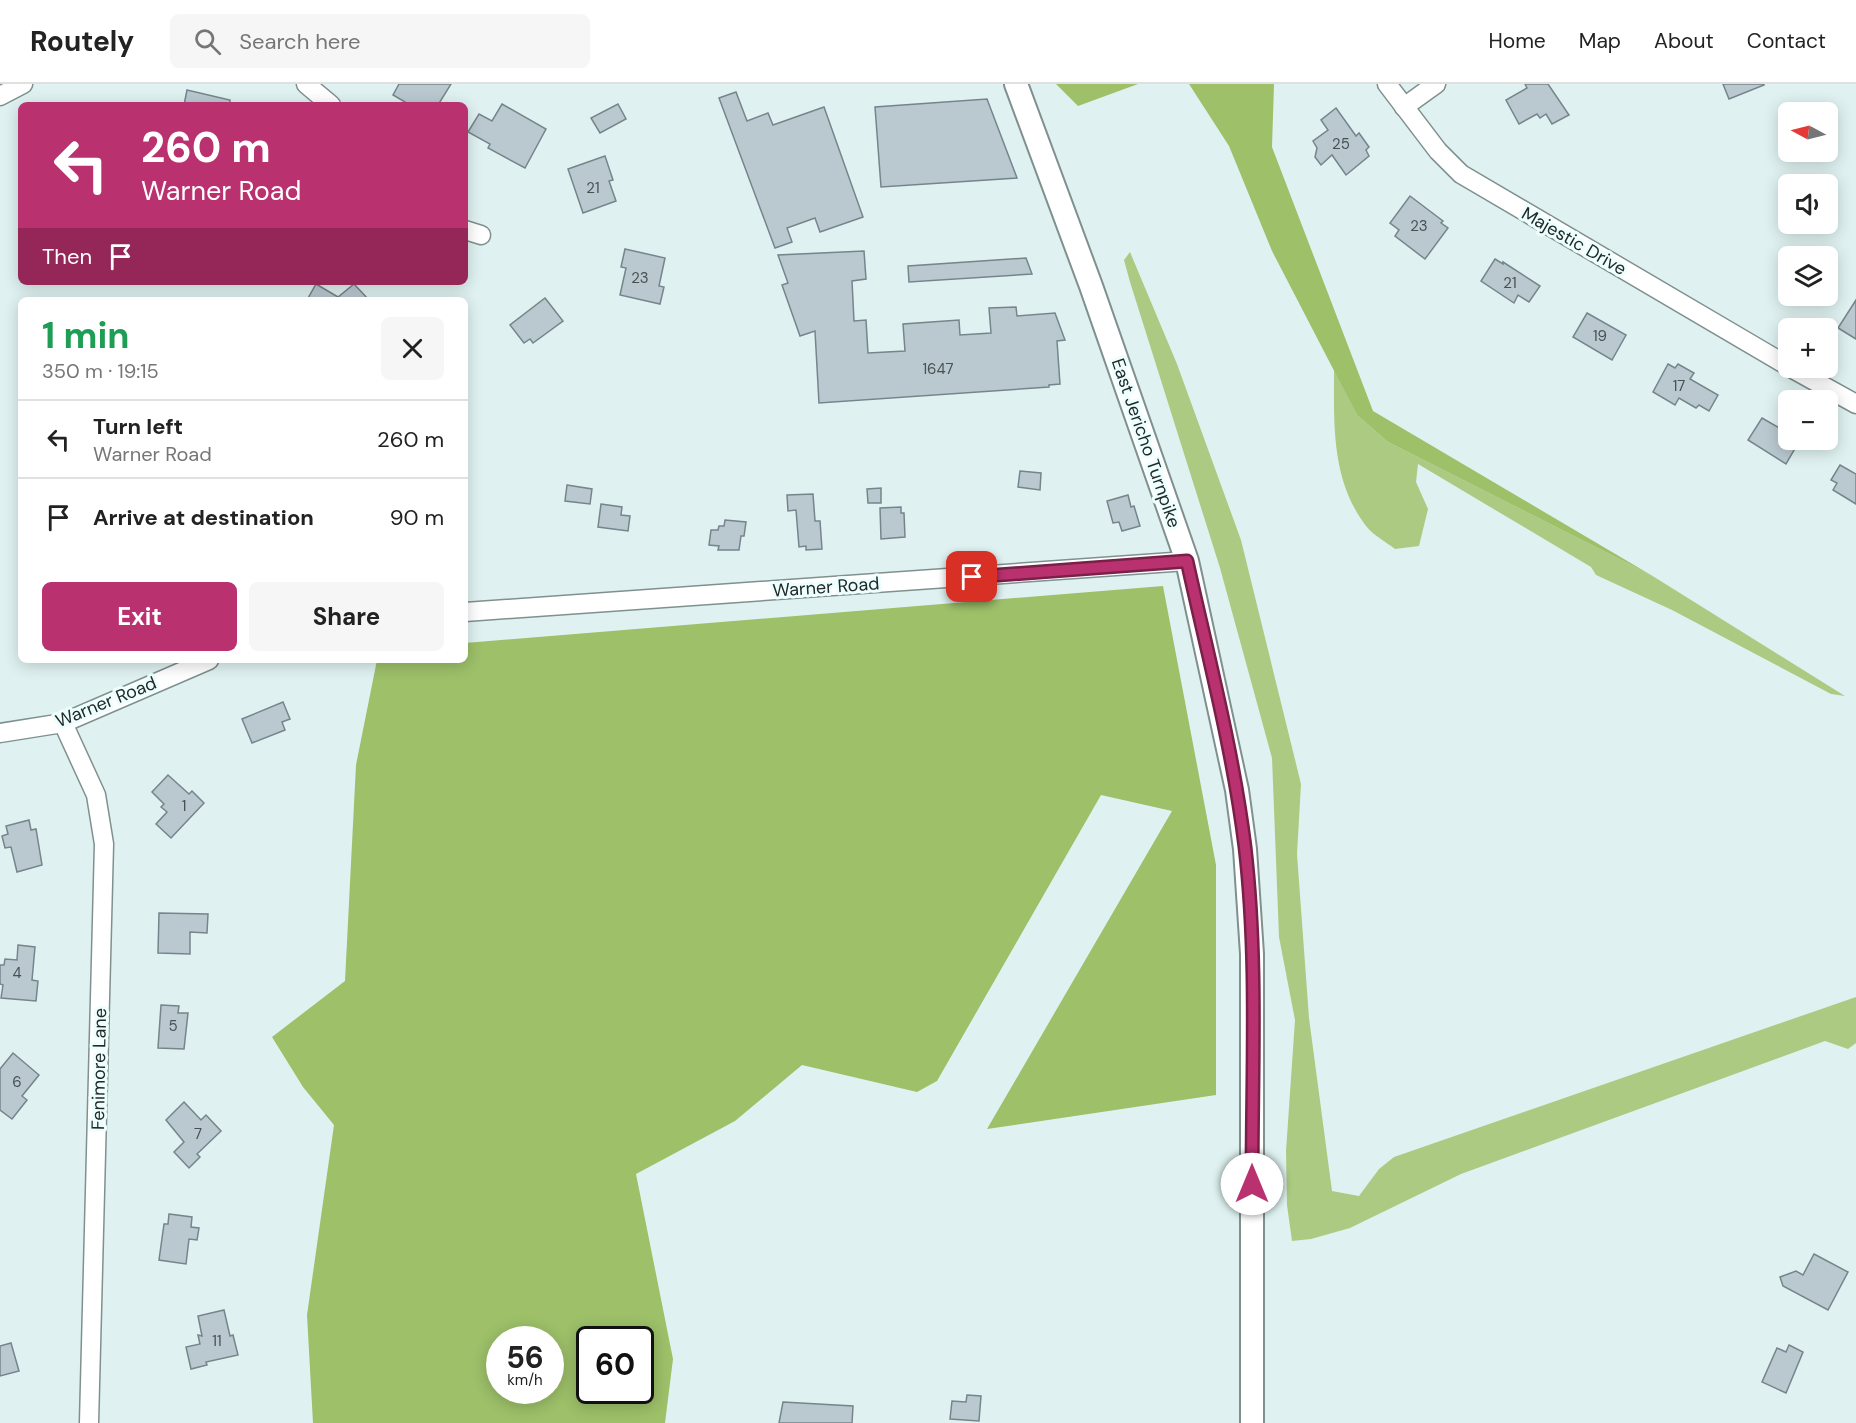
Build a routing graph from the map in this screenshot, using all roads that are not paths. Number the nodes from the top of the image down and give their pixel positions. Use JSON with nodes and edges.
{"nodes":[{"id":1,"x":23,"y":84,"type":"edge"},
{"id":2,"x":306,"y":84,"type":"edge"},
{"id":3,"x":1016,"y":84,"type":"edge"},
{"id":4,"x":1387,"y":84,"type":"edge"},
{"id":5,"x":1436,"y":84,"type":"edge"},
{"id":6,"x":0,"y":96,"type":"edge"},
{"id":7,"x":327,"y":102,"type":"edge"},
{"id":8,"x":1404,"y":107,"type":"junction"},
{"id":9,"x":1778,"y":361,"type":"edge"},
{"id":10,"x":1809,"y":378,"type":"edge"},
{"id":11,"x":1856,"y":404,"type":"edge"},
{"id":12,"x":1187,"y":561,"type":"junction"},
{"id":13,"x":468,"y":612,"type":"edge"},
{"id":14,"x":202,"y":663,"type":"edge"},
{"id":15,"x":63,"y":723,"type":"junction"},
{"id":16,"x":0,"y":733,"type":"edge"},
{"id":17,"x":89,"y":1423,"type":"edge"},
{"id":18,"x":1251,"y":1423,"type":"edge"}],
"edges":[{"from":1,"to":6,"type":"street"},
{"from":2,"to":7,"type":"street"},
{"from":3,"to":12,"type":"main road","name":"East Jericho Turnpike"},
{"from":4,"to":8,"type":"street","name":"Majestic Drive"},
{"from":5,"to":8,"type":"street"},
{"from":8,"to":9,"type":"street","name":"Majestic Drive"},
{"from":10,"to":11,"type":"street","name":"Majestic Drive"},
{"from":12,"to":13,"type":"street","name":"Warner Road"},
{"from":12,"to":18,"type":"main road","name":"East Jericho Turnpike"},
{"from":14,"to":15,"type":"street","name":"Warner Road"},
{"from":15,"to":16,"type":"street","name":"Warner Road"},
{"from":15,"to":17,"type":"street","name":"Fenimore Lane"}]}
